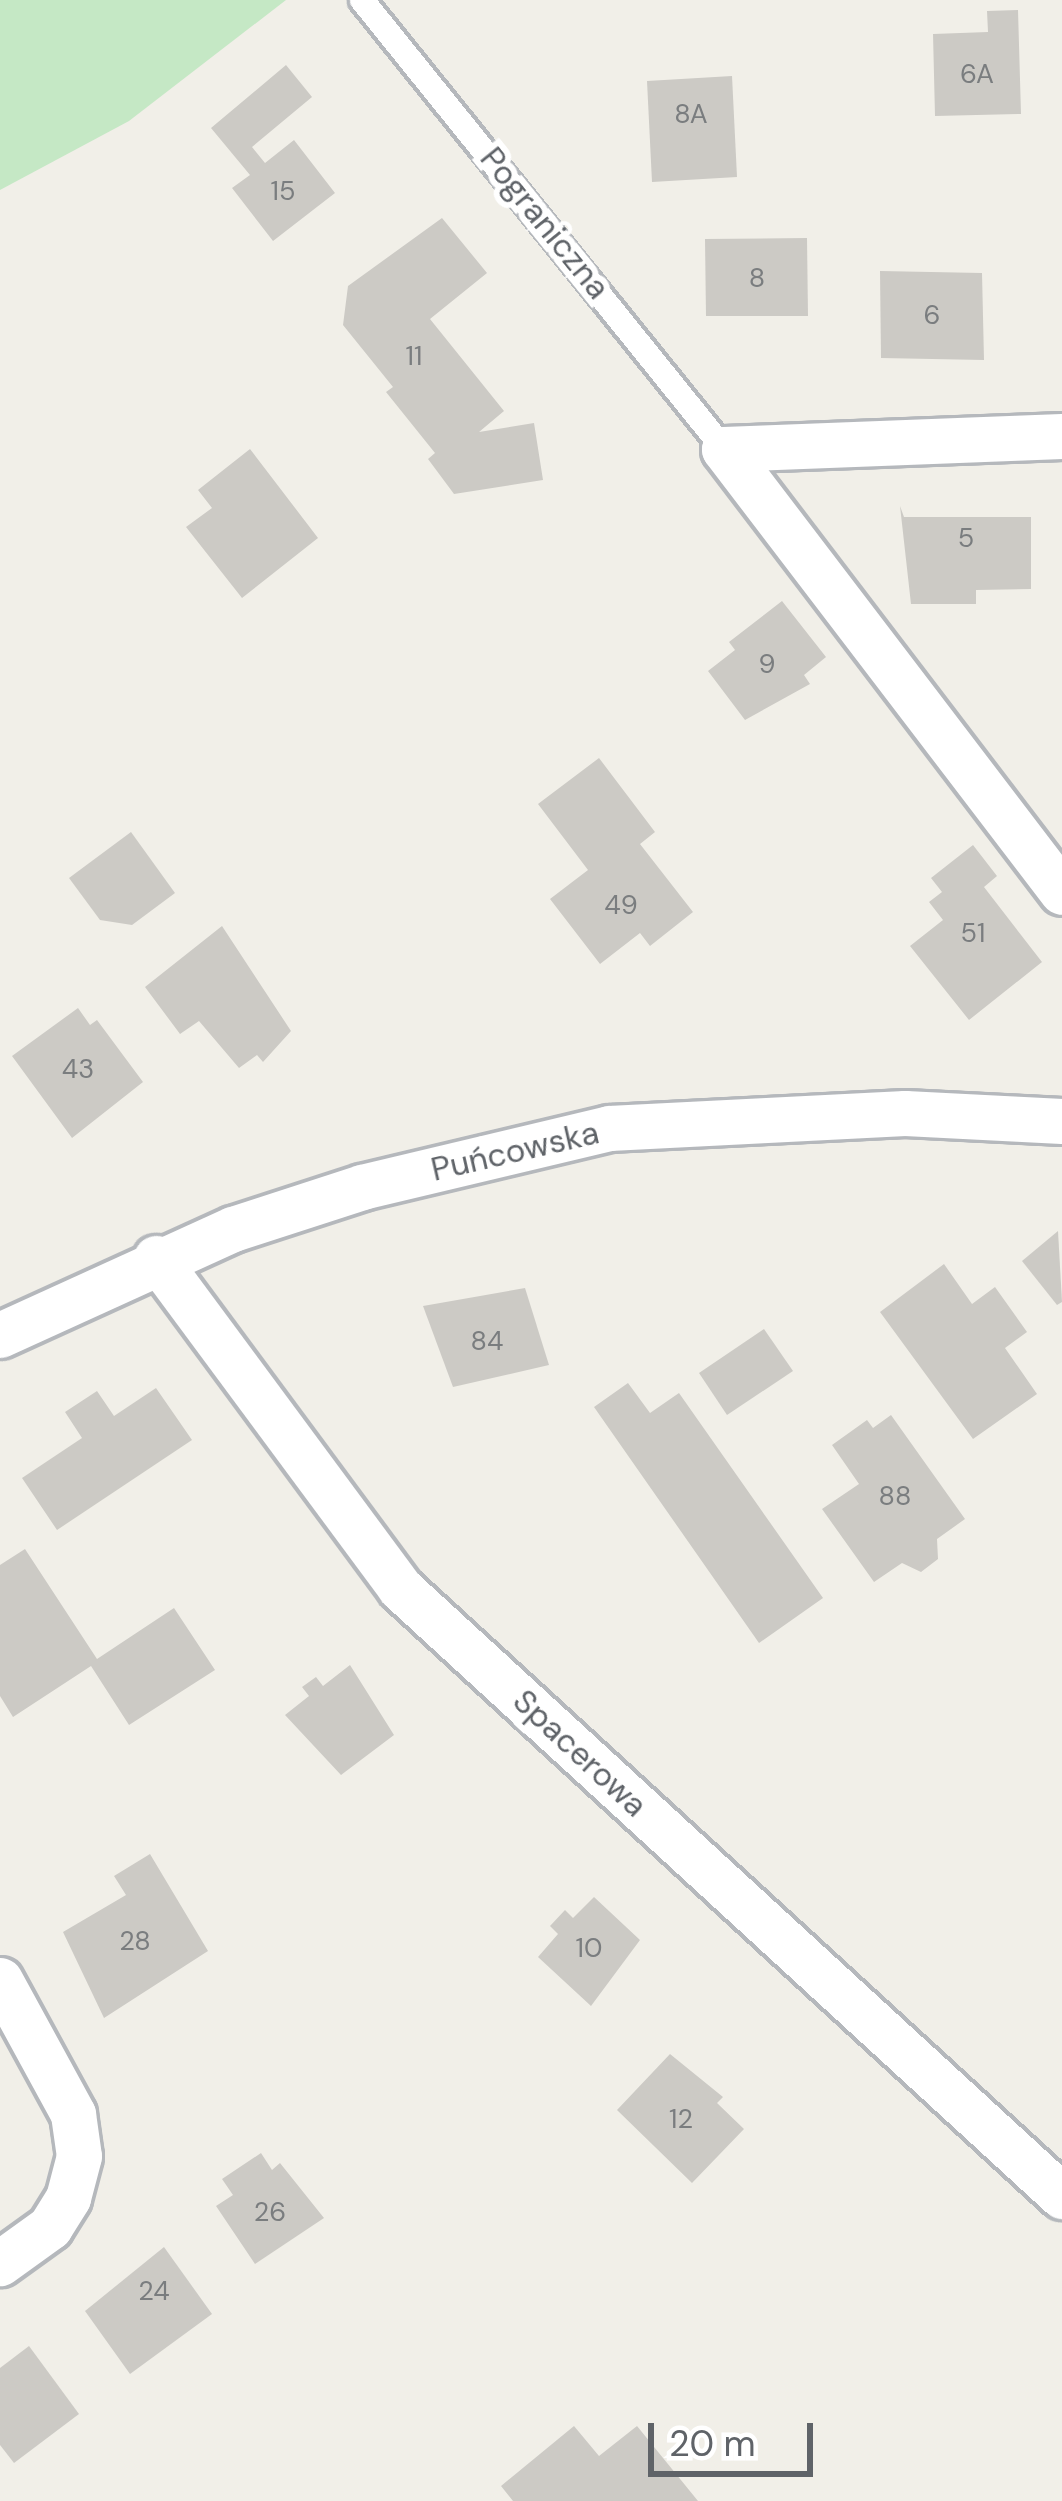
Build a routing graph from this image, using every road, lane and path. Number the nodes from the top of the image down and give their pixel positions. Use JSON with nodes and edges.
{"nodes":[{"id":1,"x":362,"y":0,"type":"edge"},
{"id":2,"x":1062,"y":436,"type":"edge"},
{"id":3,"x":724,"y":449,"type":"junction"},
{"id":4,"x":1062,"y":892,"type":"edge"},
{"id":5,"x":1062,"y":1121,"type":"edge"},
{"id":6,"x":156,"y":1258,"type":"junction"},
{"id":7,"x":0,"y":1335,"type":"edge"},
{"id":8,"x":0,"y":1980,"type":"edge"},
{"id":9,"x":1062,"y":2196,"type":"edge"},
{"id":10,"x":0,"y":2263,"type":"edge"}],
"edges":[{"from":1,"to":3,"type":"lane","name":"Pograniczna"},
{"from":2,"to":3,"type":"street"},
{"from":3,"to":4,"type":"street","name":"Pograniczna"},
{"from":5,"to":6,"type":"street","name":"Puńcowska"},
{"from":6,"to":7,"type":"street","name":"Puńcowska"},
{"from":6,"to":9,"type":"street","name":"Spacerowa"},
{"from":8,"to":10,"type":"street"}]}
